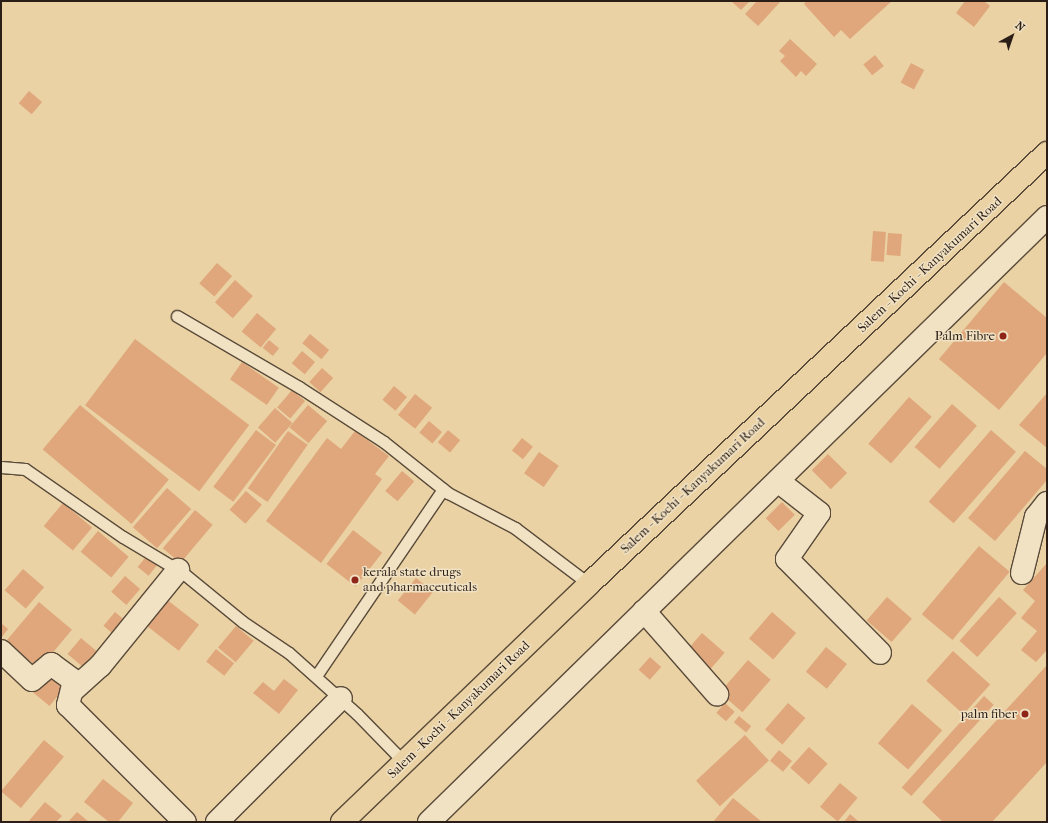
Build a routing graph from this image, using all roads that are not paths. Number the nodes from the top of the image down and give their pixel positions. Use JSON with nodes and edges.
{"nodes":[{"id":1,"x":1047,"y":153,"type":"edge"},
{"id":2,"x":1047,"y":217,"type":"edge"},
{"id":3,"x":177,"y":316,"type":"dead end"},
{"id":4,"x":1,"y":467,"type":"edge"},
{"id":5,"x":778,"y":480,"type":"junction"},
{"id":6,"x":443,"y":490,"type":"junction"},
{"id":7,"x":1047,"y":503,"type":"edge"},
{"id":8,"x":178,"y":570,"type":"junction"},
{"id":9,"x":1022,"y":573,"type":"dead end"},
{"id":10,"x":589,"y":584,"type":"junction"},
{"id":11,"x":644,"y":611,"type":"junction"},
{"id":12,"x":1,"y":651,"type":"edge"},
{"id":13,"x":880,"y":653,"type":"dead end"},
{"id":14,"x":316,"y":676,"type":"junction"},
{"id":15,"x":72,"y":691,"type":"junction"},
{"id":16,"x":716,"y":694,"type":"dead end"},
{"id":17,"x":340,"y":698,"type":"junction"},
{"id":18,"x":405,"y":762,"type":"junction"},
{"id":19,"x":185,"y":822,"type":"edge"},
{"id":20,"x":217,"y":822,"type":"edge"},
{"id":21,"x":342,"y":822,"type":"edge"},
{"id":22,"x":428,"y":822,"type":"edge"}],
"edges":[{"from":1,"to":10,"type":"highway","name":"Salem - Kochi - Kanyakumari Road"},
{"from":2,"to":5,"type":"street"},
{"from":3,"to":6,"type":"lane"},
{"from":4,"to":8,"type":"lane"},
{"from":5,"to":11,"type":"street"},
{"from":5,"to":13,"type":"street"},
{"from":6,"to":10,"type":"lane"},
{"from":6,"to":14,"type":"lane"},
{"from":7,"to":9,"type":"street"},
{"from":8,"to":14,"type":"lane"},
{"from":8,"to":15,"type":"street"},
{"from":10,"to":18,"type":"highway","name":"Salem - Kochi - Kanyakumari Road"},
{"from":11,"to":16,"type":"street"},
{"from":11,"to":22,"type":"street"},
{"from":12,"to":15,"type":"street"},
{"from":14,"to":17,"type":"lane"},
{"from":15,"to":19,"type":"street"},
{"from":17,"to":18,"type":"lane"},
{"from":17,"to":20,"type":"street"},
{"from":18,"to":21,"type":"highway","name":"Salem - Kochi - Kanyakumari Road"}]}
